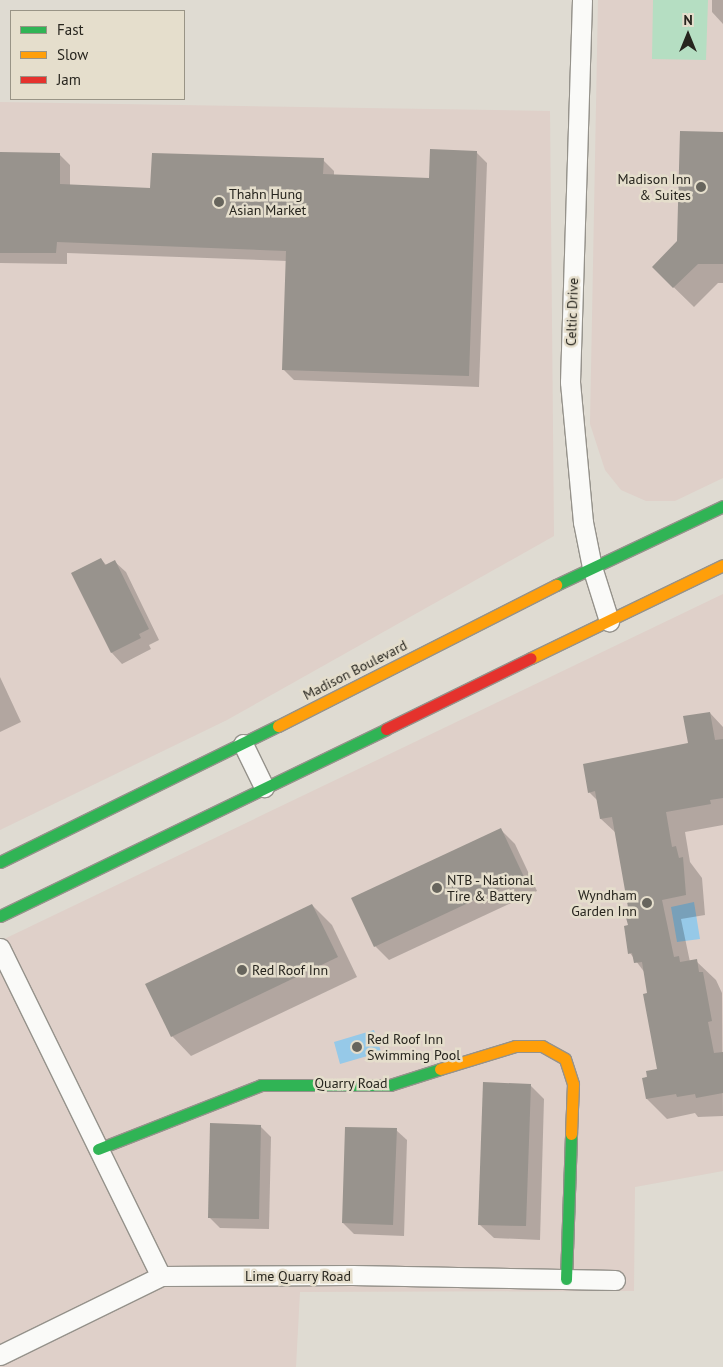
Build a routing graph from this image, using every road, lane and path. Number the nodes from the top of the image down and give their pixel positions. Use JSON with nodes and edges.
{"nodes":[{"id":1,"x":582,"y":0,"type":"edge"},
{"id":2,"x":723,"y":506,"type":"edge"},
{"id":3,"x":723,"y":565,"type":"edge"},
{"id":4,"x":592,"y":567,"type":"junction"},
{"id":5,"x":609,"y":621,"type":"junction"},
{"id":6,"x":243,"y":744,"type":"junction"},
{"id":7,"x":264,"y":787,"type":"junction"},
{"id":8,"x":0,"y":862,"type":"edge"},
{"id":9,"x":0,"y":916,"type":"edge"},
{"id":10,"x":0,"y":948,"type":"edge"},
{"id":11,"x":98,"y":1148,"type":"junction"},
{"id":12,"x":161,"y":1276,"type":"junction"},
{"id":13,"x":566,"y":1279,"type":"junction"},
{"id":14,"x":615,"y":1280,"type":"dead end"},
{"id":15,"x":0,"y":1355,"type":"edge"}],
"edges":[{"from":1,"to":4,"type":"street","name":"Celtic Drive"},
{"from":2,"to":4,"type":"main road","name":"Madison Boulevard"},
{"from":3,"to":5,"type":"main road"},
{"from":4,"to":5,"type":"street","name":"Celtic Drive"},
{"from":4,"to":6,"type":"main road","name":"Madison Boulevard"},
{"from":5,"to":7,"type":"main road"},
{"from":6,"to":7,"type":"street"},
{"from":6,"to":8,"type":"main road","name":"Madison Boulevard"},
{"from":7,"to":9,"type":"main road"},
{"from":10,"to":11,"type":"street"},
{"from":11,"to":12,"type":"street"},
{"from":11,"to":13,"type":"main road","name":"Quarry Road"},
{"from":12,"to":13,"type":"street","name":"Lime Quarry Road"},
{"from":12,"to":15,"type":"street","name":"Lime Quarry Road"},
{"from":13,"to":14,"type":"street","name":"Lime Quarry Road"}]}
